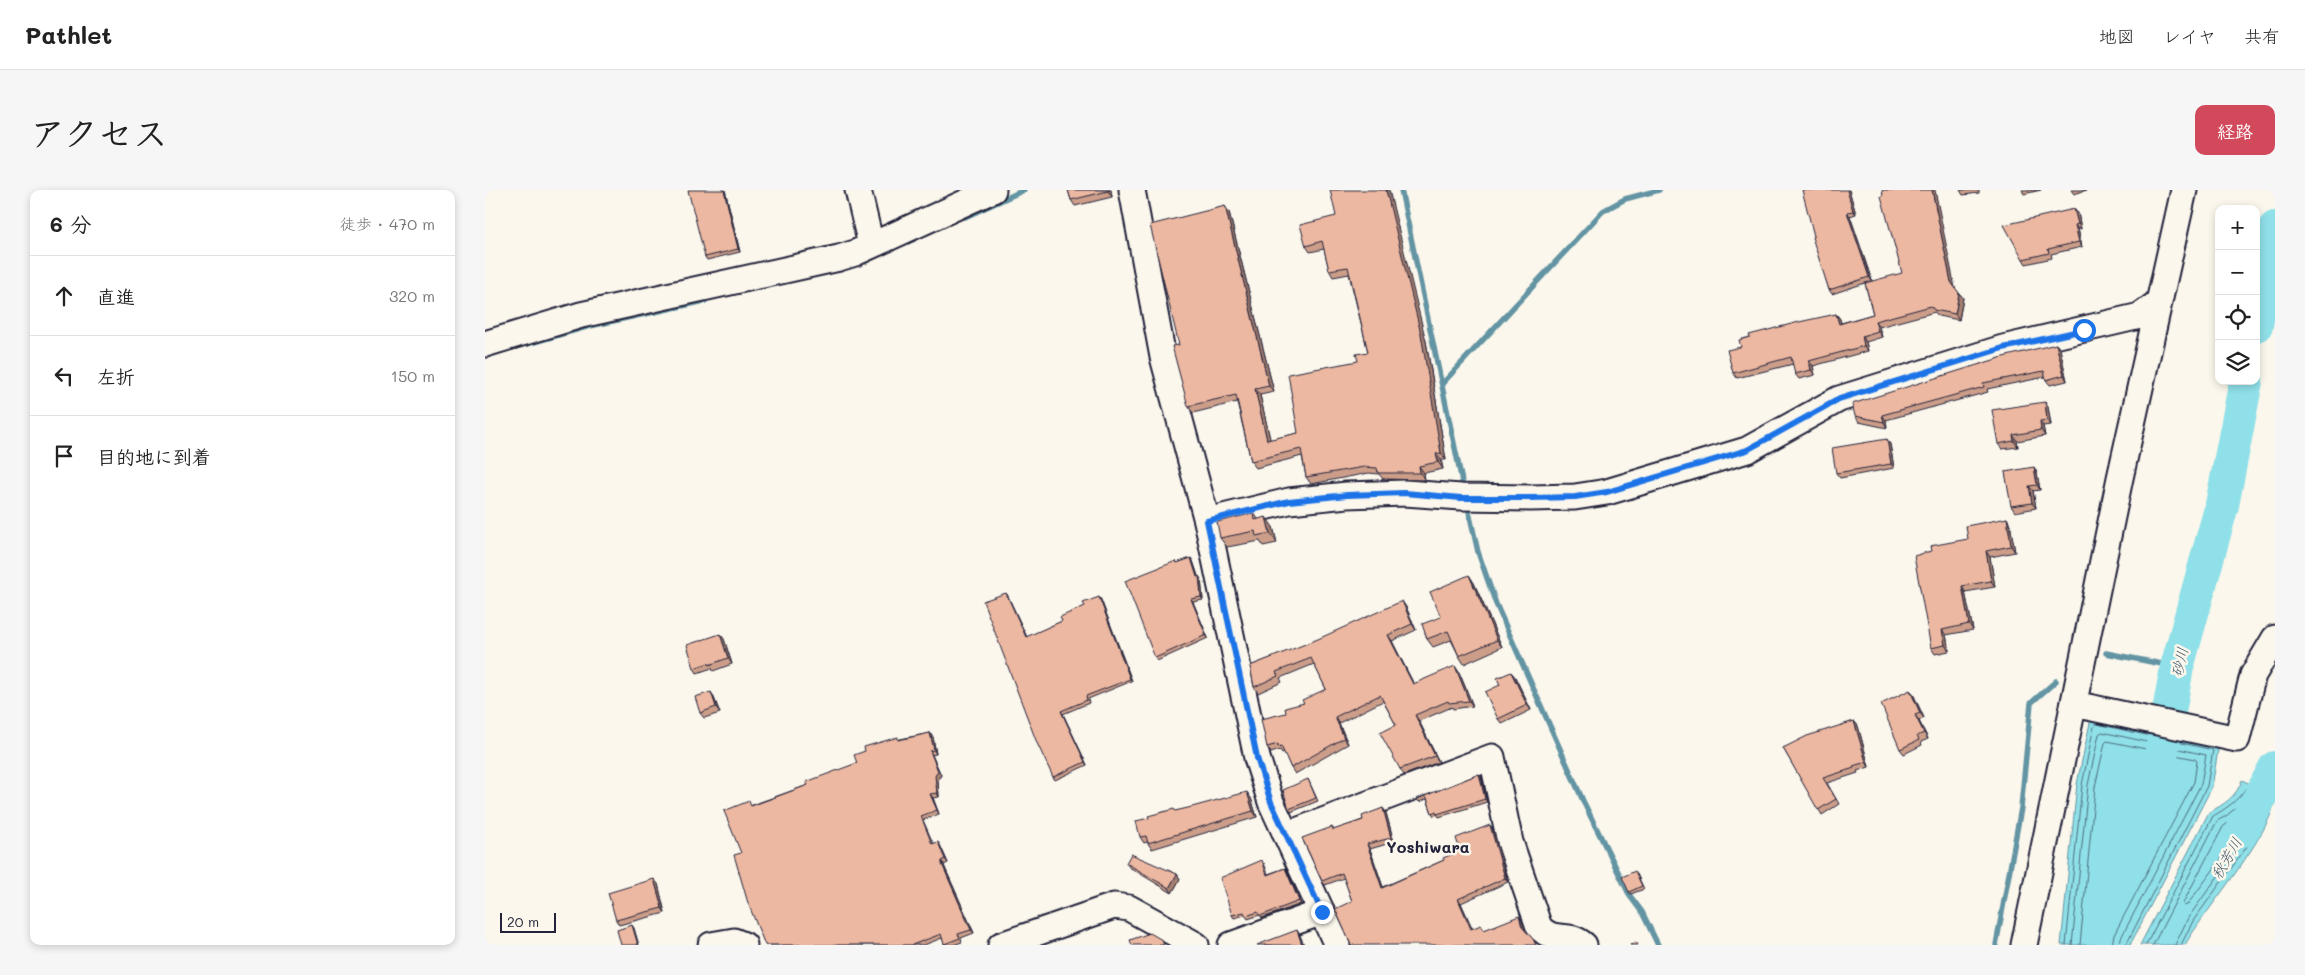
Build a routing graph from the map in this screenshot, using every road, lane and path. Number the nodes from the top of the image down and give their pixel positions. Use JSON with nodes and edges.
{"nodes":[{"id":1,"x":858,"y":190,"type":"edge"},
{"id":2,"x":993,"y":190,"type":"edge"},
{"id":3,"x":1132,"y":190,"type":"edge"},
{"id":4,"x":2184,"y":190,"type":"edge"},
{"id":5,"x":871,"y":245,"type":"junction"},
{"id":6,"x":2159,"y":302,"type":"junction"},
{"id":7,"x":485,"y":344,"type":"edge"},
{"id":8,"x":1207,"y":521,"type":"junction"},
{"id":9,"x":2275,"y":638,"type":"edge"},
{"id":10,"x":2073,"y":704,"type":"junction"},
{"id":11,"x":1286,"y":835,"type":"junction"},
{"id":12,"x":1322,"y":912,"type":"junction"},
{"id":13,"x":711,"y":945,"type":"edge"},
{"id":14,"x":745,"y":945,"type":"edge"},
{"id":15,"x":1001,"y":945,"type":"edge"},
{"id":16,"x":1196,"y":945,"type":"edge"},
{"id":17,"x":1231,"y":945,"type":"edge"},
{"id":18,"x":1337,"y":945,"type":"edge"},
{"id":19,"x":1584,"y":945,"type":"edge"},
{"id":20,"x":2024,"y":945,"type":"edge"}],
"edges":[{"from":1,"to":5,"type":"street"},
{"from":2,"to":5,"type":"street"},
{"from":3,"to":8,"type":"street"},
{"from":4,"to":6,"type":"street"},
{"from":5,"to":7,"type":"street"},
{"from":6,"to":8,"type":"street"},
{"from":6,"to":10,"type":"street"},
{"from":8,"to":11,"type":"street"},
{"from":9,"to":10,"type":"street"},
{"from":10,"to":20,"type":"street"},
{"from":11,"to":12,"type":"street"},
{"from":11,"to":19,"type":"street"},
{"from":12,"to":17,"type":"street"},
{"from":12,"to":18,"type":"street"},
{"from":13,"to":14,"type":"street"},
{"from":15,"to":16,"type":"street"}]}
